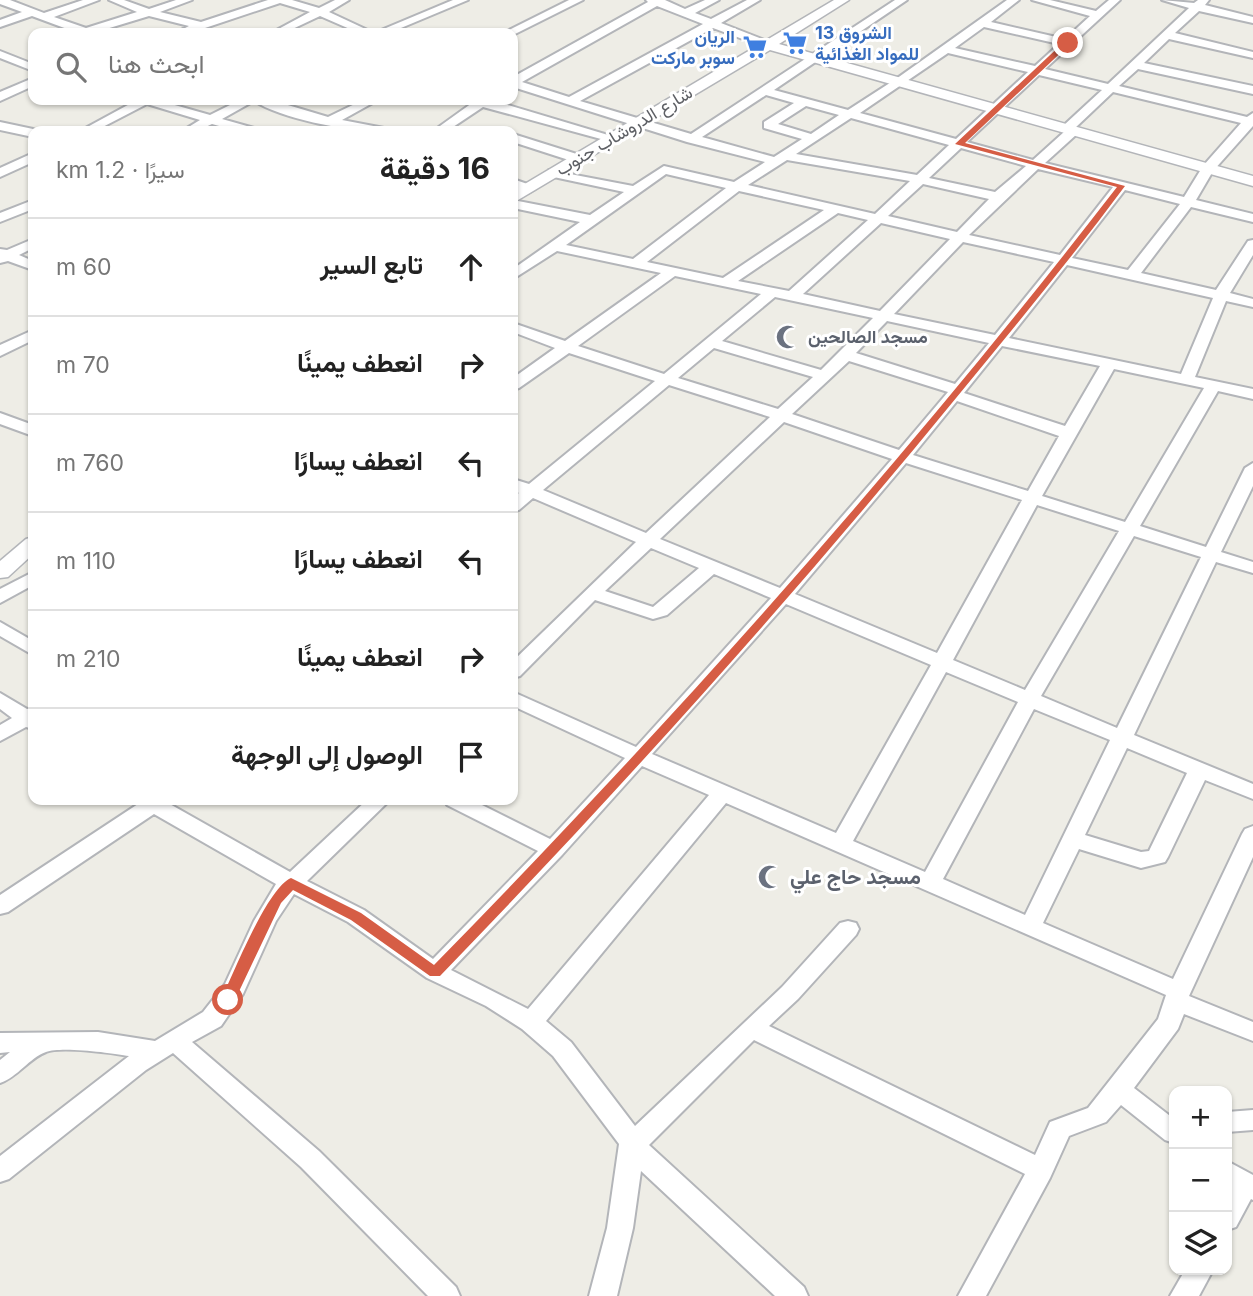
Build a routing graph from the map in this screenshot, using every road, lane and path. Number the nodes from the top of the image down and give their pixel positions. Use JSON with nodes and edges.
{"nodes":[{"id":1,"x":0,"y":0,"type":"edge"},
{"id":2,"x":94,"y":0,"type":"edge"},
{"id":3,"x":114,"y":0,"type":"edge"},
{"id":4,"x":187,"y":0,"type":"edge"},
{"id":5,"x":280,"y":0,"type":"edge"},
{"id":6,"x":344,"y":0,"type":"edge"},
{"id":7,"x":463,"y":0,"type":"edge"},
{"id":8,"x":578,"y":0,"type":"edge"},
{"id":9,"x":714,"y":0,"type":"edge"},
{"id":10,"x":755,"y":0,"type":"edge"},
{"id":11,"x":843,"y":0,"type":"edge"},
{"id":12,"x":902,"y":0,"type":"edge"},
{"id":13,"x":1014,"y":0,"type":"edge"},
{"id":14,"x":1037,"y":0,"type":"edge"},
{"id":15,"x":1115,"y":0,"type":"edge"},
{"id":16,"x":1167,"y":0,"type":"edge"},
{"id":17,"x":656,"y":1,"type":"edge"},
{"id":18,"x":1200,"y":3,"type":"edge"},
{"id":19,"x":32,"y":12,"type":"junction"},
{"id":20,"x":148,"y":12,"type":"junction"},
{"id":21,"x":320,"y":12,"type":"junction"},
{"id":22,"x":686,"y":13,"type":"junction"},
{"id":23,"x":1098,"y":15,"type":"junction"},
{"id":24,"x":45,"y":16,"type":"junction"},
{"id":25,"x":1253,"y":20,"type":"edge"},
{"id":26,"x":712,"y":22,"type":"junction"},
{"id":27,"x":982,"y":23,"type":"junction"},
{"id":28,"x":0,"y":24,"type":"edge"},
{"id":29,"x":202,"y":26,"type":"junction"},
{"id":30,"x":75,"y":28,"type":"edge"},
{"id":31,"x":102,"y":28,"type":"edge"},
{"id":32,"x":196,"y":28,"type":"edge"},
{"id":33,"x":290,"y":28,"type":"edge"},
{"id":34,"x":357,"y":28,"type":"edge"},
{"id":35,"x":393,"y":28,"type":"edge"},
{"id":36,"x":518,"y":29,"type":"edge"},
{"id":37,"x":1168,"y":35,"type":"junction"},
{"id":38,"x":1068,"y":43,"type":"junction"},
{"id":39,"x":768,"y":44,"type":"junction"},
{"id":40,"x":947,"y":49,"type":"junction"},
{"id":41,"x":0,"y":54,"type":"edge"},
{"id":42,"x":1253,"y":55,"type":"edge"},
{"id":43,"x":817,"y":58,"type":"junction"},
{"id":44,"x":1138,"y":65,"type":"junction"},
{"id":45,"x":28,"y":66,"type":"edge"},
{"id":46,"x":1036,"y":70,"type":"junction"},
{"id":47,"x":518,"y":79,"type":"edge"},
{"id":48,"x":900,"y":82,"type":"junction"},
{"id":49,"x":28,"y":84,"type":"edge"},
{"id":50,"x":518,"y":84,"type":"edge"},
{"id":51,"x":1110,"y":89,"type":"junction"},
{"id":52,"x":1253,"y":90,"type":"edge"},
{"id":53,"x":764,"y":91,"type":"junction"},
{"id":54,"x":0,"y":97,"type":"edge"},
{"id":55,"x":572,"y":100,"type":"junction"},
{"id":56,"x":804,"y":102,"type":"junction"},
{"id":57,"x":130,"y":105,"type":"edge"},
{"id":58,"x":162,"y":105,"type":"edge"},
{"id":59,"x":239,"y":105,"type":"edge"},
{"id":60,"x":274,"y":105,"type":"edge"},
{"id":61,"x":364,"y":105,"type":"edge"},
{"id":62,"x":473,"y":105,"type":"edge"},
{"id":63,"x":496,"y":105,"type":"edge"},
{"id":64,"x":133,"y":106,"type":"joint"},
{"id":65,"x":277,"y":106,"type":"joint"},
{"id":66,"x":997,"y":110,"type":"junction"},
{"id":67,"x":848,"y":114,"type":"junction"},
{"id":68,"x":542,"y":119,"type":"junction"},
{"id":69,"x":209,"y":120,"type":"junction"},
{"id":70,"x":1252,"y":120,"type":"edge"},
{"id":71,"x":638,"y":123,"type":"junction"},
{"id":72,"x":333,"y":125,"type":"edge"},
{"id":73,"x":0,"y":126,"type":"edge"},
{"id":74,"x":95,"y":126,"type":"edge"},
{"id":75,"x":198,"y":126,"type":"edge"},
{"id":76,"x":231,"y":126,"type":"edge"},
{"id":77,"x":446,"y":126,"type":"edge"},
{"id":78,"x":1070,"y":130,"type":"junction"},
{"id":79,"x":28,"y":132,"type":"edge"},
{"id":80,"x":518,"y":135,"type":"edge"},
{"id":81,"x":612,"y":138,"type":"junction"},
{"id":82,"x":812,"y":138,"type":"junction"},
{"id":83,"x":691,"y":139,"type":"junction"},
{"id":84,"x":518,"y":140,"type":"edge"},
{"id":85,"x":959,"y":144,"type":"junction"},
{"id":86,"x":28,"y":159,"type":"edge"},
{"id":87,"x":578,"y":159,"type":"junction"},
{"id":88,"x":782,"y":159,"type":"junction"},
{"id":89,"x":1034,"y":164,"type":"junction"},
{"id":90,"x":1208,"y":169,"type":"junction"},
{"id":91,"x":0,"y":173,"type":"edge"},
{"id":92,"x":554,"y":173,"type":"junction"},
{"id":93,"x":920,"y":180,"type":"junction"},
{"id":94,"x":1253,"y":181,"type":"edge"},
{"id":95,"x":737,"y":186,"type":"junction"},
{"id":96,"x":1122,"y":186,"type":"junction"},
{"id":97,"x":634,"y":190,"type":"junction"},
{"id":98,"x":518,"y":193,"type":"edge"},
{"id":99,"x":518,"y":195,"type":"edge"},
{"id":100,"x":998,"y":197,"type":"junction"},
{"id":101,"x":1188,"y":202,"type":"junction"},
{"id":102,"x":28,"y":206,"type":"edge"},
{"id":103,"x":835,"y":209,"type":"junction"},
{"id":104,"x":0,"y":218,"type":"edge"},
{"id":105,"x":1253,"y":218,"type":"edge"},
{"id":106,"x":879,"y":219,"type":"junction"},
{"id":107,"x":592,"y":220,"type":"junction"},
{"id":108,"x":959,"y":236,"type":"junction"},
{"id":109,"x":1253,"y":244,"type":"edge"},
{"id":110,"x":28,"y":245,"type":"edge"},
{"id":111,"x":553,"y":246,"type":"junction"},
{"id":112,"x":2,"y":256,"type":"edge"},
{"id":113,"x":1064,"y":260,"type":"junction"},
{"id":114,"x":636,"y":263,"type":"junction"},
{"id":115,"x":28,"y":264,"type":"edge"},
{"id":116,"x":518,"y":271,"type":"edge"},
{"id":117,"x":673,"y":271,"type":"junction"},
{"id":118,"x":1132,"y":275,"type":"junction"},
{"id":119,"x":726,"y":282,"type":"junction"},
{"id":120,"x":771,"y":293,"type":"junction"},
{"id":121,"x":1222,"y":295,"type":"junction"},
{"id":122,"x":791,"y":297,"type":"junction"},
{"id":123,"x":1253,"y":303,"type":"edge"},
{"id":124,"x":883,"y":318,"type":"junction"},
{"id":125,"x":518,"y":329,"type":"edge"},
{"id":126,"x":0,"y":332,"type":"edge"},
{"id":127,"x":28,"y":340,"type":"edge"},
{"id":128,"x":28,"y":340,"type":"edge"},
{"id":129,"x":996,"y":341,"type":"junction"},
{"id":130,"x":713,"y":343,"type":"junction"},
{"id":131,"x":565,"y":347,"type":"junction"},
{"id":132,"x":0,"y":351,"type":"edge"},
{"id":133,"x":845,"y":355,"type":"junction"},
{"id":134,"x":1108,"y":364,"type":"junction"},
{"id":135,"x":822,"y":375,"type":"junction"},
{"id":136,"x":1186,"y":380,"type":"junction"},
{"id":137,"x":518,"y":381,"type":"edge"},
{"id":138,"x":666,"y":381,"type":"junction"},
{"id":139,"x":1213,"y":386,"type":"junction"},
{"id":140,"x":956,"y":392,"type":"junction"},
{"id":141,"x":1253,"y":394,"type":"edge"},
{"id":142,"x":779,"y":416,"type":"junction"},
{"id":143,"x":3,"y":422,"type":"edge"},
{"id":144,"x":28,"y":430,"type":"edge"},
{"id":145,"x":1068,"y":433,"type":"junction"},
{"id":146,"x":903,"y":457,"type":"junction"},
{"id":147,"x":1253,"y":470,"type":"edge"},
{"id":148,"x":522,"y":487,"type":"edge"},
{"id":149,"x":1031,"y":498,"type":"junction"},
{"id":150,"x":1129,"y":530,"type":"junction"},
{"id":151,"x":648,"y":540,"type":"junction"},
{"id":152,"x":28,"y":547,"type":"edge"},
{"id":153,"x":1211,"y":556,"type":"junction"},
{"id":154,"x":711,"y":567,"type":"junction"},
{"id":155,"x":1253,"y":568,"type":"edge"},
{"id":156,"x":0,"y":572,"type":"edge"},
{"id":157,"x":28,"y":580,"type":"edge"},
{"id":158,"x":592,"y":593,"type":"junction"},
{"id":159,"x":0,"y":597,"type":"edge"},
{"id":160,"x":783,"y":597,"type":"junction"},
{"id":161,"x":0,"y":628,"type":"edge"},
{"id":162,"x":28,"y":646,"type":"edge"},
{"id":163,"x":944,"y":663,"type":"junction"},
{"id":164,"x":518,"y":667,"type":"edge"},
{"id":165,"x":0,"y":699,"type":"edge"},
{"id":166,"x":518,"y":700,"type":"edge"},
{"id":167,"x":1029,"y":700,"type":"junction"},
{"id":168,"x":28,"y":717,"type":"edge"},
{"id":169,"x":28,"y":720,"type":"edge"},
{"id":170,"x":0,"y":734,"type":"edge"},
{"id":171,"x":1122,"y":738,"type":"junction"},
{"id":172,"x":640,"y":757,"type":"junction"},
{"id":173,"x":1199,"y":770,"type":"junction"},
{"id":174,"x":1253,"y":792,"type":"edge"},
{"id":175,"x":723,"y":793,"type":"junction"},
{"id":176,"x":147,"y":805,"type":"edge"},
{"id":177,"x":160,"y":805,"type":"edge"},
{"id":178,"x":375,"y":805,"type":"edge"},
{"id":179,"x":465,"y":805,"type":"edge"},
{"id":180,"x":1253,"y":834,"type":"edge"},
{"id":181,"x":1073,"y":839,"type":"junction"},
{"id":182,"x":841,"y":843,"type":"junction"},
{"id":183,"x":554,"y":850,"type":"junction"},
{"id":184,"x":930,"y":882,"type":"junction"},
{"id":185,"x":291,"y":883,"type":"junction"},
{"id":186,"x":0,"y":906,"type":"edge"},
{"id":187,"x":1030,"y":927,"type":"junction"},
{"id":188,"x":848,"y":929,"type":"dead end"},
{"id":189,"x":435,"y":972,"type":"junction"},
{"id":190,"x":1178,"y":996,"type":"junction"},
{"id":191,"x":531,"y":1022,"type":"junction"},
{"id":192,"x":751,"y":1028,"type":"junction"},
{"id":193,"x":1253,"y":1032,"type":"edge"},
{"id":194,"x":41,"y":1042,"type":"junction"},
{"id":195,"x":0,"y":1043,"type":"edge"},
{"id":196,"x":168,"y":1045,"type":"junction"},
{"id":197,"x":0,"y":1073,"type":"edge"},
{"id":198,"x":1119,"y":1090,"type":"junction"},
{"id":199,"x":1253,"y":1120,"type":"edge"},
{"id":200,"x":1232,"y":1122,"type":"edge"},
{"id":201,"x":1169,"y":1127,"type":"edge"},
{"id":202,"x":632,"y":1145,"type":"junction"},
{"id":203,"x":1041,"y":1170,"type":"junction"},
{"id":204,"x":0,"y":1171,"type":"edge"},
{"id":205,"x":1242,"y":1182,"type":"edge"},
{"id":206,"x":1230,"y":1212,"type":"edge"},
{"id":207,"x":1196,"y":1275,"type":"edge"},
{"id":208,"x":446,"y":1296,"type":"edge"},
{"id":209,"x":603,"y":1296,"type":"edge"},
{"id":210,"x":794,"y":1296,"type":"edge"},
{"id":211,"x":972,"y":1296,"type":"edge"},
{"id":212,"x":1184,"y":1296,"type":"edge"}],
"edges":[{"from":1,"to":19,"type":"street"},
{"from":2,"to":24,"type":"street"},
{"from":3,"to":20,"type":"street"},
{"from":4,"to":20,"type":"street"},
{"from":5,"to":21,"type":"street"},
{"from":5,"to":29,"type":"street"},
{"from":6,"to":21,"type":"street"},
{"from":7,"to":35,"type":"street"},
{"from":8,"to":36,"type":"street"},
{"from":9,"to":22,"type":"street"},
{"from":10,"to":26,"type":"street"},
{"from":11,"to":39,"type":"street","name":"شارع الدروشاب جنوب"},
{"from":12,"to":43,"type":"street"},
{"from":13,"to":27,"type":"street"},
{"from":14,"to":23,"type":"street"},
{"from":15,"to":23,"type":"street"},
{"from":16,"to":18,"type":"street"},
{"from":17,"to":22,"type":"street"},
{"from":17,"to":47,"type":"street"},
{"from":18,"to":25,"type":"street"},
{"from":18,"to":37,"type":"street"},
{"from":19,"to":24,"type":"street"},
{"from":19,"to":28,"type":"street"},
{"from":20,"to":29,"type":"street"},
{"from":20,"to":31,"type":"street"},
{"from":21,"to":33,"type":"street"},
{"from":21,"to":34,"type":"street"},
{"from":22,"to":26,"type":"street"},
{"from":23,"to":38,"type":"street"},
{"from":24,"to":30,"type":"street"},
{"from":26,"to":39,"type":"street"},
{"from":26,"to":55,"type":"street"},
{"from":27,"to":38,"type":"street"},
{"from":27,"to":40,"type":"street"},
{"from":29,"to":32,"type":"street"},
{"from":37,"to":42,"type":"street"},
{"from":37,"to":44,"type":"street"},
{"from":38,"to":46,"type":"street"},
{"from":39,"to":43,"type":"street"},
{"from":39,"to":71,"type":"street","name":"شارع الدروشاب جنوب"},
{"from":40,"to":46,"type":"street"},
{"from":40,"to":48,"type":"street"},
{"from":41,"to":45,"type":"street"},
{"from":43,"to":48,"type":"street"},
{"from":43,"to":53,"type":"street"},
{"from":44,"to":51,"type":"street"},
{"from":44,"to":52,"type":"street"},
{"from":46,"to":51,"type":"street"},
{"from":46,"to":66,"type":"street"},
{"from":48,"to":66,"type":"street"},
{"from":48,"to":67,"type":"street"},
{"from":49,"to":54,"type":"street"},
{"from":50,"to":55,"type":"street"},
{"from":51,"to":70,"type":"street"},
{"from":51,"to":78,"type":"street"},
{"from":53,"to":56,"type":"street"},
{"from":53,"to":83,"type":"street"},
{"from":55,"to":71,"type":"street"},
{"from":56,"to":67,"type":"street"},
{"from":56,"to":82,"type":"street"},
{"from":57,"to":64,"type":"street"},
{"from":58,"to":69,"type":"street"},
{"from":59,"to":69,"type":"street"},
{"from":60,"to":65,"type":"street"},
{"from":61,"to":72,"type":"street"},
{"from":62,"to":77,"type":"street"},
{"from":63,"to":68,"type":"street"},
{"from":64,"to":74,"type":"street"},
{"from":65,"to":72,"type":"street"},
{"from":66,"to":78,"type":"street"},
{"from":66,"to":85,"type":"street"},
{"from":67,"to":82,"type":"street"},
{"from":67,"to":85,"type":"street"},
{"from":68,"to":80,"type":"street"},
{"from":68,"to":81,"type":"street"},
{"from":69,"to":75,"type":"street"},
{"from":69,"to":76,"type":"street"},
{"from":70,"to":90,"type":"street"},
{"from":71,"to":81,"type":"street","name":"شارع الدروشاب جنوب"},
{"from":71,"to":83,"type":"street"},
{"from":73,"to":79,"type":"street"},
{"from":78,"to":89,"type":"street"},
{"from":78,"to":90,"type":"street"},
{"from":81,"to":87,"type":"street","name":"شارع الدروشاب جنوب"},
{"from":82,"to":88,"type":"street"},
{"from":83,"to":88,"type":"street"},
{"from":84,"to":87,"type":"street"},
{"from":85,"to":89,"type":"street"},
{"from":85,"to":93,"type":"street"},
{"from":86,"to":91,"type":"street"},
{"from":87,"to":92,"type":"street","name":"شارع الدروشاب جنوب"},
{"from":88,"to":93,"type":"street"},
{"from":88,"to":95,"type":"street"},
{"from":89,"to":96,"type":"street"},
{"from":89,"to":100,"type":"street"},
{"from":90,"to":94,"type":"street"},
{"from":90,"to":101,"type":"street"},
{"from":92,"to":97,"type":"street"},
{"from":92,"to":98,"type":"street","name":"شارع الدروشاب جنوب"},
{"from":93,"to":100,"type":"street"},
{"from":93,"to":106,"type":"street"},
{"from":95,"to":97,"type":"street"},
{"from":95,"to":103,"type":"street"},
{"from":95,"to":114,"type":"street"},
{"from":96,"to":101,"type":"street"},
{"from":96,"to":113,"type":"street"},
{"from":97,"to":107,"type":"street"},
{"from":99,"to":107,"type":"street"},
{"from":100,"to":108,"type":"street"},
{"from":101,"to":105,"type":"street"},
{"from":101,"to":118,"type":"street"},
{"from":102,"to":104,"type":"street"},
{"from":103,"to":106,"type":"street"},
{"from":103,"to":119,"type":"street"},
{"from":106,"to":108,"type":"street"},
{"from":106,"to":122,"type":"street"},
{"from":107,"to":111,"type":"street"},
{"from":108,"to":113,"type":"street"},
{"from":108,"to":124,"type":"street"},
{"from":109,"to":121,"type":"street"},
{"from":110,"to":112,"type":"street"},
{"from":111,"to":114,"type":"street"},
{"from":111,"to":116,"type":"street"},
{"from":112,"to":115,"type":"street"},
{"from":113,"to":118,"type":"street"},
{"from":113,"to":129,"type":"street"},
{"from":114,"to":117,"type":"street"},
{"from":117,"to":119,"type":"street"},
{"from":117,"to":131,"type":"street"},
{"from":118,"to":121,"type":"street"},
{"from":119,"to":120,"type":"street"},
{"from":120,"to":122,"type":"street"},
{"from":120,"to":130,"type":"street"},
{"from":121,"to":123,"type":"street"},
{"from":121,"to":136,"type":"street"},
{"from":122,"to":124,"type":"street"},
{"from":124,"to":129,"type":"street"},
{"from":124,"to":133,"type":"street"},
{"from":125,"to":131,"type":"street"},
{"from":126,"to":127,"type":"street"},
{"from":128,"to":132,"type":"street"},
{"from":129,"to":134,"type":"street"},
{"from":129,"to":140,"type":"street"},
{"from":130,"to":135,"type":"street"},
{"from":130,"to":138,"type":"street"},
{"from":131,"to":137,"type":"street"},
{"from":131,"to":138,"type":"street"},
{"from":133,"to":135,"type":"street"},
{"from":133,"to":140,"type":"street"},
{"from":134,"to":136,"type":"street"},
{"from":134,"to":145,"type":"street"},
{"from":135,"to":142,"type":"street"},
{"from":136,"to":139,"type":"street"},
{"from":138,"to":142,"type":"street"},
{"from":138,"to":148,"type":"street"},
{"from":139,"to":141,"type":"street"},
{"from":139,"to":150,"type":"street"},
{"from":140,"to":145,"type":"street"},
{"from":140,"to":146,"type":"street"},
{"from":142,"to":146,"type":"street"},
{"from":142,"to":151,"type":"street"},
{"from":143,"to":144,"type":"street"},
{"from":145,"to":149,"type":"street"},
{"from":146,"to":149,"type":"street"},
{"from":146,"to":160,"type":"street"},
{"from":147,"to":153,"type":"street"},
{"from":148,"to":151,"type":"street"},
{"from":149,"to":150,"type":"street"},
{"from":149,"to":163,"type":"street"},
{"from":150,"to":153,"type":"street"},
{"from":150,"to":167,"type":"street"},
{"from":151,"to":154,"type":"street"},
{"from":151,"to":158,"type":"street"},
{"from":152,"to":156,"type":"street"},
{"from":153,"to":155,"type":"street"},
{"from":153,"to":171,"type":"street"},
{"from":154,"to":158,"type":"street"},
{"from":154,"to":160,"type":"street"},
{"from":157,"to":159,"type":"street"},
{"from":158,"to":164,"type":"street"},
{"from":160,"to":163,"type":"street"},
{"from":160,"to":172,"type":"street"},
{"from":161,"to":162,"type":"street"},
{"from":163,"to":167,"type":"street"},
{"from":163,"to":182,"type":"street"},
{"from":165,"to":168,"type":"street"},
{"from":166,"to":172,"type":"street"},
{"from":167,"to":171,"type":"street"},
{"from":167,"to":184,"type":"street"},
{"from":169,"to":170,"type":"street"},
{"from":171,"to":173,"type":"street"},
{"from":171,"to":181,"type":"street"},
{"from":172,"to":175,"type":"street"},
{"from":172,"to":183,"type":"street"},
{"from":173,"to":174,"type":"street"},
{"from":173,"to":181,"type":"street"},
{"from":175,"to":182,"type":"street"},
{"from":175,"to":191,"type":"street"},
{"from":176,"to":186,"type":"street"},
{"from":177,"to":185,"type":"street"},
{"from":178,"to":185,"type":"street"},
{"from":179,"to":183,"type":"street"},
{"from":180,"to":190,"type":"street"},
{"from":181,"to":187,"type":"street"},
{"from":182,"to":184,"type":"street"},
{"from":183,"to":189,"type":"street"},
{"from":184,"to":187,"type":"street"},
{"from":185,"to":189,"type":"street"},
{"from":185,"to":196,"type":"street"},
{"from":187,"to":190,"type":"street"},
{"from":188,"to":192,"type":"street"},
{"from":189,"to":191,"type":"street"},
{"from":190,"to":193,"type":"street"},
{"from":190,"to":198,"type":"street"},
{"from":191,"to":202,"type":"street"},
{"from":192,"to":202,"type":"street"},
{"from":192,"to":203,"type":"street"},
{"from":194,"to":195,"type":"street"},
{"from":194,"to":196,"type":"street"},
{"from":194,"to":197,"type":"street"},
{"from":196,"to":204,"type":"street"},
{"from":196,"to":208,"type":"street"},
{"from":198,"to":201,"type":"street"},
{"from":198,"to":203,"type":"street"},
{"from":199,"to":200,"type":"street"},
{"from":202,"to":209,"type":"street"},
{"from":202,"to":210,"type":"street"},
{"from":203,"to":211,"type":"street"},
{"from":205,"to":206,"type":"street"},
{"from":207,"to":212,"type":"street"}]}
